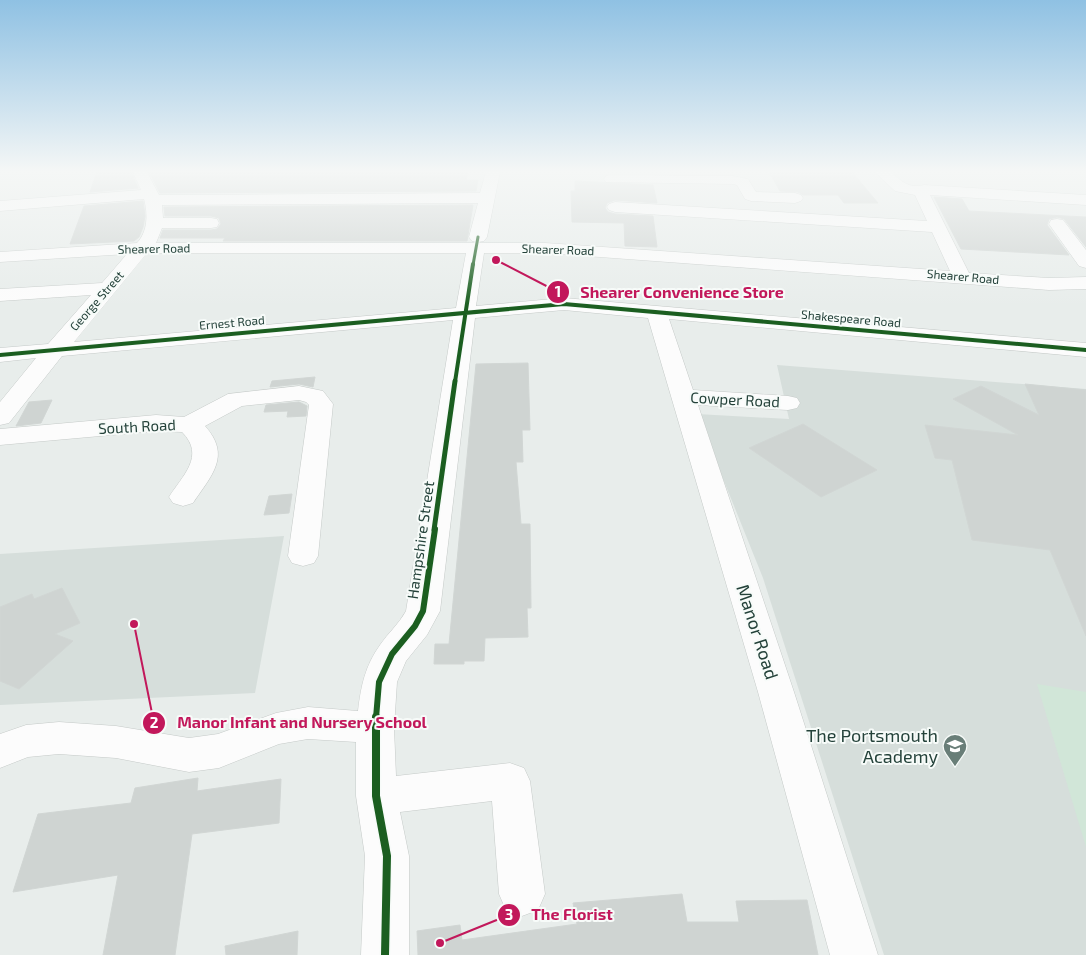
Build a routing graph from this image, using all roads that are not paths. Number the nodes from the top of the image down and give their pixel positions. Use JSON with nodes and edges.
{"nodes":[{"id":1,"x":156,"y":217,"type":"edge"},
{"id":2,"x":483,"y":217,"type":"edge"},
{"id":3,"x":616,"y":217,"type":"edge"},
{"id":4,"x":769,"y":217,"type":"edge"},
{"id":5,"x":932,"y":217,"type":"edge"},
{"id":6,"x":155,"y":223,"type":"junction"},
{"id":7,"x":210,"y":223,"type":"dead end"},
{"id":8,"x":1057,"y":224,"type":"dead end"},
{"id":9,"x":936,"y":227,"type":"junction"},
{"id":10,"x":619,"y":237,"type":"junction"},
{"id":11,"x":477,"y":242,"type":"junction"},
{"id":12,"x":143,"y":248,"type":"junction"},
{"id":13,"x":0,"y":257,"type":"edge"},
{"id":14,"x":1086,"y":262,"type":"edge"},
{"id":15,"x":962,"y":277,"type":"junction"},
{"id":16,"x":1086,"y":283,"type":"edge"},
{"id":17,"x":109,"y":288,"type":"junction"},
{"id":18,"x":0,"y":295,"type":"edge"},
{"id":19,"x":656,"y":311,"type":"junction"},
{"id":20,"x":465,"y":312,"type":"junction"},
{"id":21,"x":55,"y":350,"type":"junction"},
{"id":22,"x":1086,"y":350,"type":"edge"},
{"id":23,"x":0,"y":354,"type":"edge"},
{"id":24,"x":682,"y":397,"type":"junction"},
{"id":25,"x":788,"y":403,"type":"dead end"},
{"id":26,"x":0,"y":418,"type":"edge"},
{"id":27,"x":189,"y":425,"type":"junction"},
{"id":28,"x":0,"y":437,"type":"edge"},
{"id":29,"x":183,"y":497,"type":"dead end"},
{"id":30,"x":303,"y":556,"type":"dead end"},
{"id":31,"x":375,"y":728,"type":"junction"},
{"id":32,"x":0,"y":750,"type":"edge"},
{"id":33,"x":376,"y":796,"type":"junction"},
{"id":34,"x":522,"y":894,"type":"dead end"},
{"id":35,"x":384,"y":955,"type":"edge"},
{"id":36,"x":854,"y":955,"type":"edge"}],
"edges":[{"from":1,"to":6,"type":"street","name":"George Street"},
{"from":2,"to":11,"type":"street","name":"Hampshire Street"},
{"from":3,"to":10,"type":"street"},
{"from":4,"to":9,"type":"street"},
{"from":5,"to":9,"type":"street"},
{"from":6,"to":7,"type":"street"},
{"from":6,"to":12,"type":"street","name":"George Street"},
{"from":8,"to":14,"type":"street"},
{"from":9,"to":15,"type":"street"},
{"from":10,"to":11,"type":"street","name":"Shearer Road"},
{"from":10,"to":15,"type":"street","name":"Shearer Road"},
{"from":11,"to":12,"type":"street","name":"Shearer Road"},
{"from":11,"to":20,"type":"street","name":"Hampshire Street"},
{"from":12,"to":13,"type":"street","name":"Shearer Road"},
{"from":12,"to":17,"type":"street","name":"George Street"},
{"from":15,"to":16,"type":"street","name":"Shearer Road"},
{"from":17,"to":18,"type":"street"},
{"from":17,"to":21,"type":"street","name":"George Street"},
{"from":19,"to":20,"type":"street","name":"Shakespeare Road"},
{"from":19,"to":22,"type":"street","name":"Shakespeare Road"},
{"from":19,"to":24,"type":"street","name":"Manor Road"},
{"from":20,"to":21,"type":"street","name":"Ernest Road"},
{"from":20,"to":31,"type":"street","name":"Hampshire Street"},
{"from":21,"to":23,"type":"street","name":"Ernest Road"},
{"from":21,"to":26,"type":"street","name":"George Street"},
{"from":24,"to":25,"type":"street","name":"Cowper Road"},
{"from":24,"to":36,"type":"street","name":"Manor Road"},
{"from":27,"to":28,"type":"street","name":"South Road"},
{"from":27,"to":29,"type":"street","name":"South Road"},
{"from":27,"to":30,"type":"street"},
{"from":31,"to":32,"type":"street"},
{"from":31,"to":33,"type":"street","name":"Hampshire Street"},
{"from":33,"to":34,"type":"street"},
{"from":33,"to":35,"type":"street","name":"Hampshire Street"}]}
